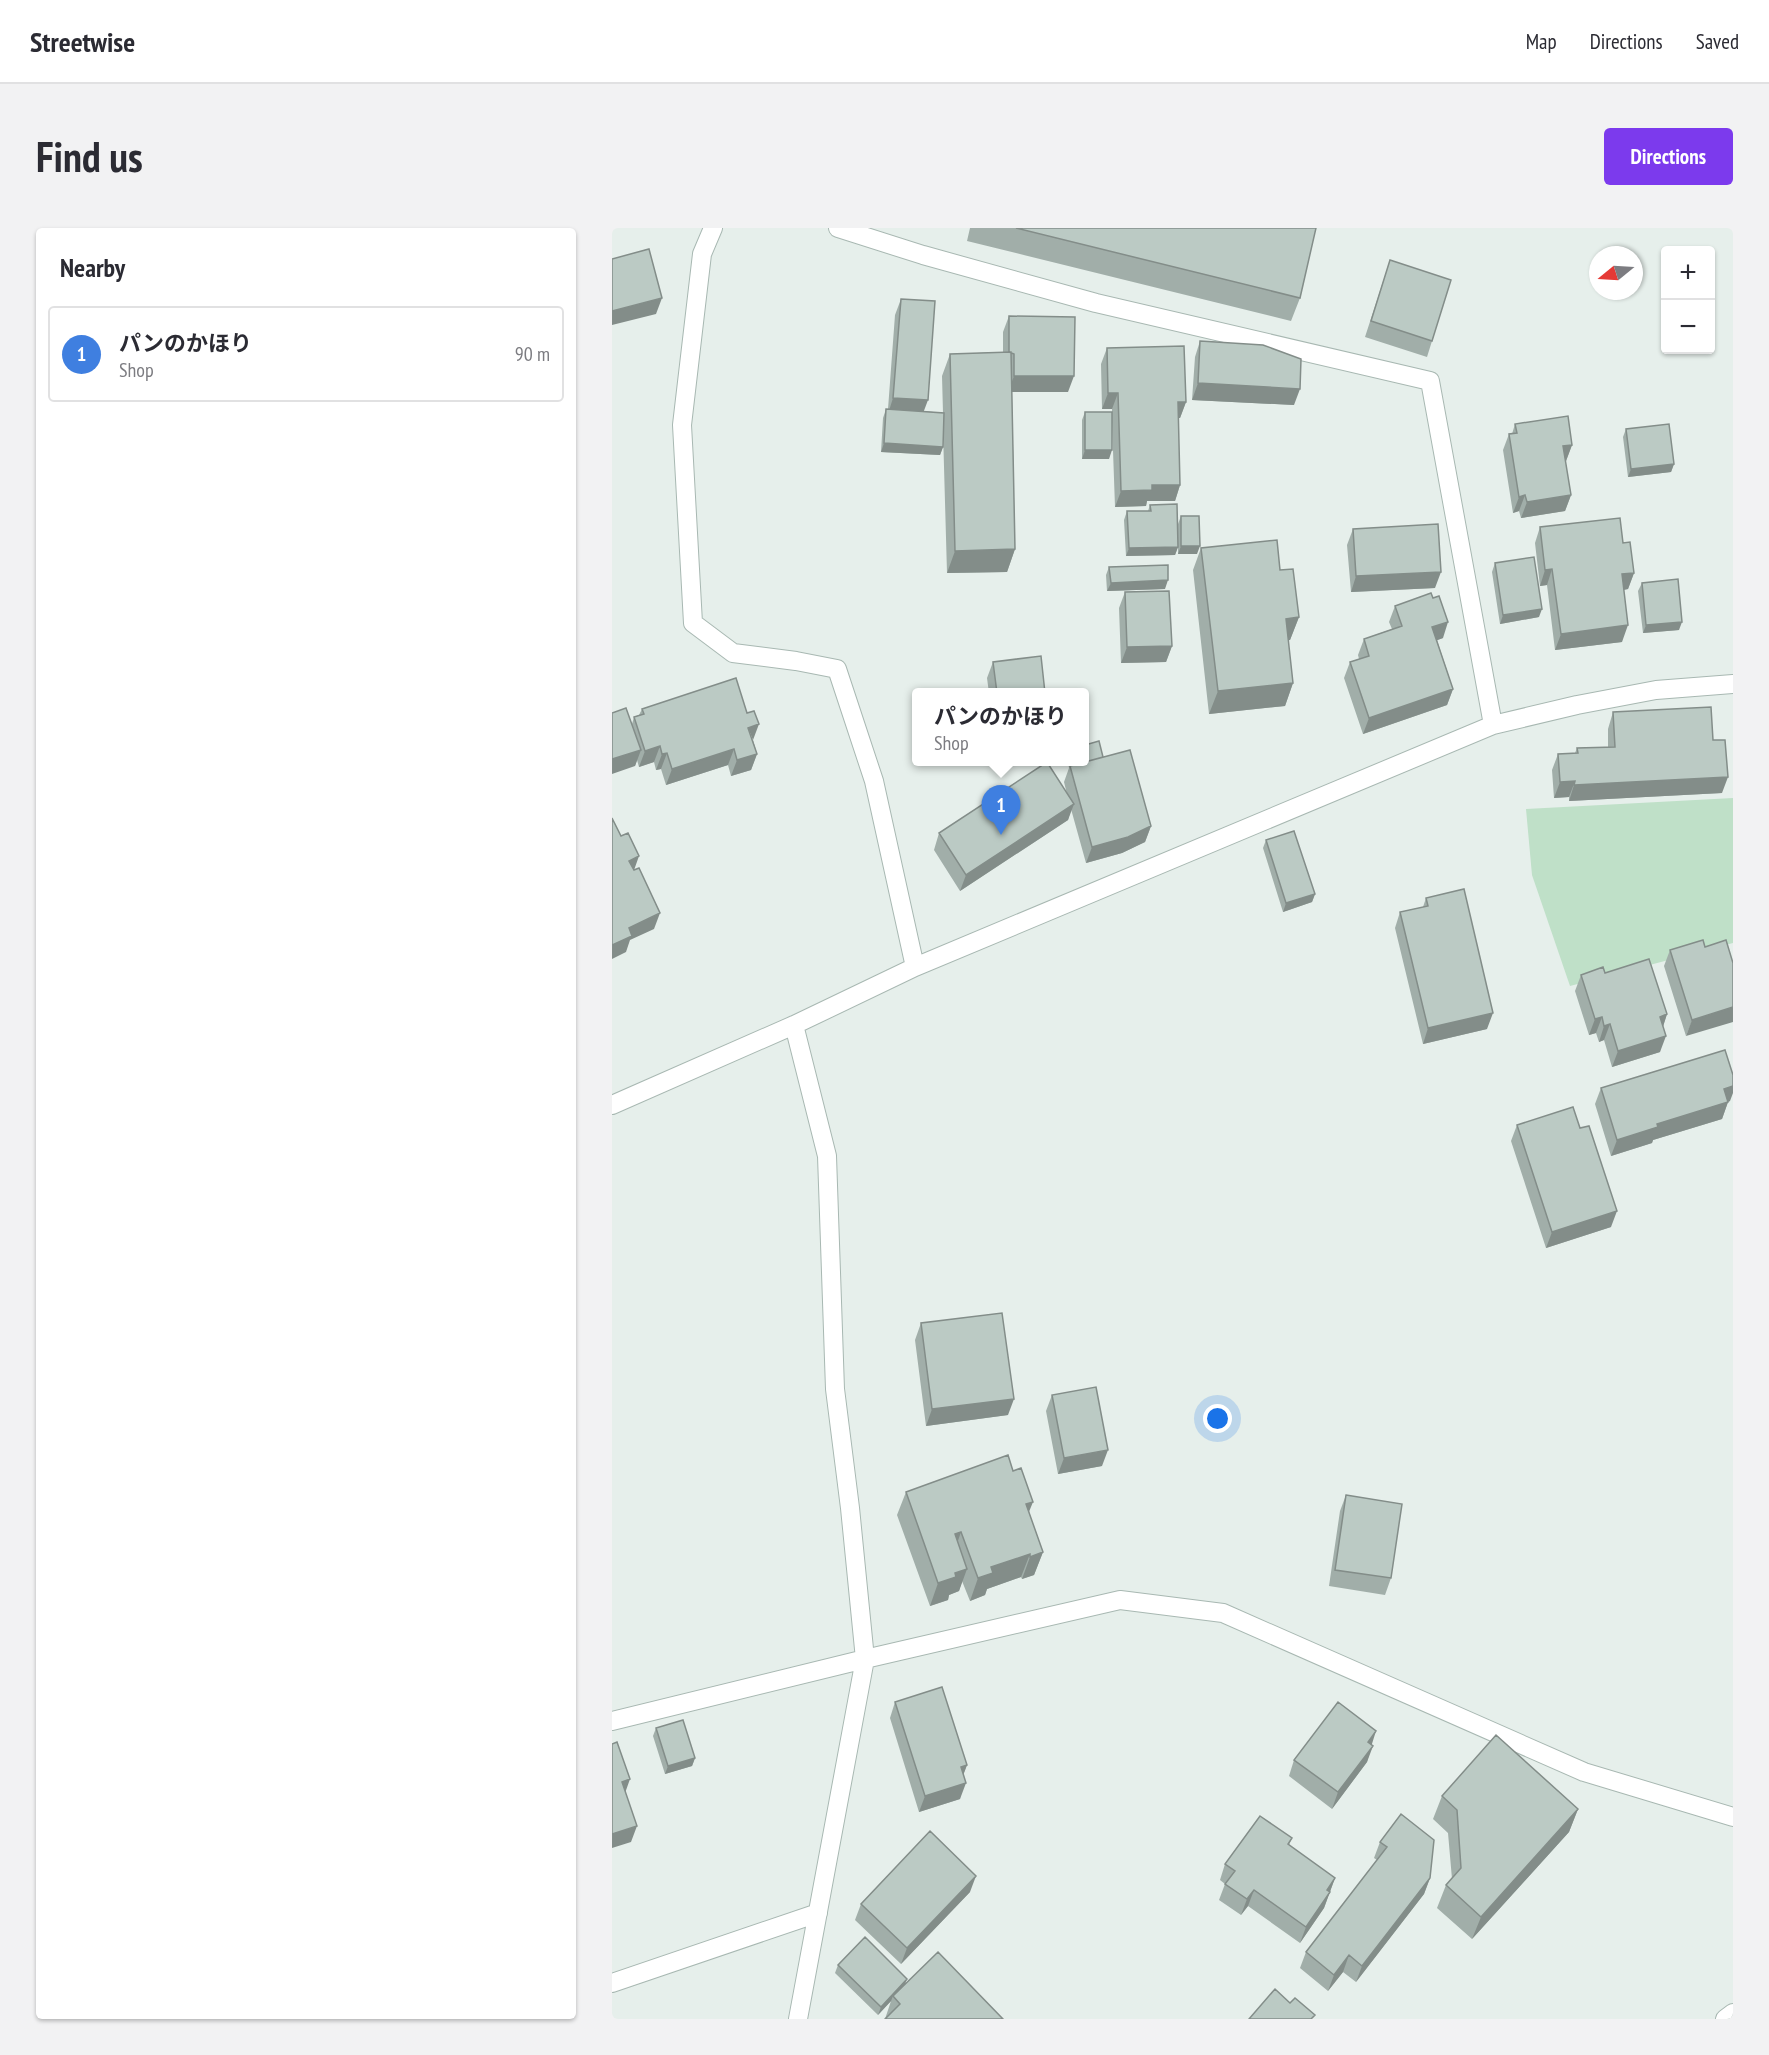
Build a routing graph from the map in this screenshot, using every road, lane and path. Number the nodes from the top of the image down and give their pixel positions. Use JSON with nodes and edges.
{"nodes":[{"id":1,"x":713,"y":228,"type":"edge"},
{"id":2,"x":838,"y":228,"type":"edge"},
{"id":3,"x":1733,"y":684,"type":"edge"},
{"id":4,"x":1493,"y":725,"type":"junction"},
{"id":5,"x":915,"y":967,"type":"junction"},
{"id":6,"x":794,"y":1025,"type":"junction"},
{"id":7,"x":612,"y":1105,"type":"edge"},
{"id":8,"x":865,"y":1659,"type":"junction"},
{"id":9,"x":612,"y":1721,"type":"edge"},
{"id":10,"x":1733,"y":1817,"type":"edge"},
{"id":11,"x":818,"y":1913,"type":"junction"},
{"id":12,"x":612,"y":1983,"type":"edge"},
{"id":13,"x":1733,"y":2013,"type":"edge"},
{"id":14,"x":798,"y":2019,"type":"edge"},
{"id":15,"x":1725,"y":2019,"type":"edge"}],
"edges":[{"from":1,"to":5,"type":"street"},
{"from":2,"to":4,"type":"street"},
{"from":3,"to":4,"type":"street"},
{"from":4,"to":5,"type":"street"},
{"from":5,"to":6,"type":"street"},
{"from":6,"to":7,"type":"street"},
{"from":6,"to":8,"type":"street"},
{"from":8,"to":9,"type":"street"},
{"from":8,"to":10,"type":"street"},
{"from":8,"to":11,"type":"street"},
{"from":11,"to":12,"type":"street"},
{"from":11,"to":14,"type":"street"},
{"from":13,"to":15,"type":"street"}]}
